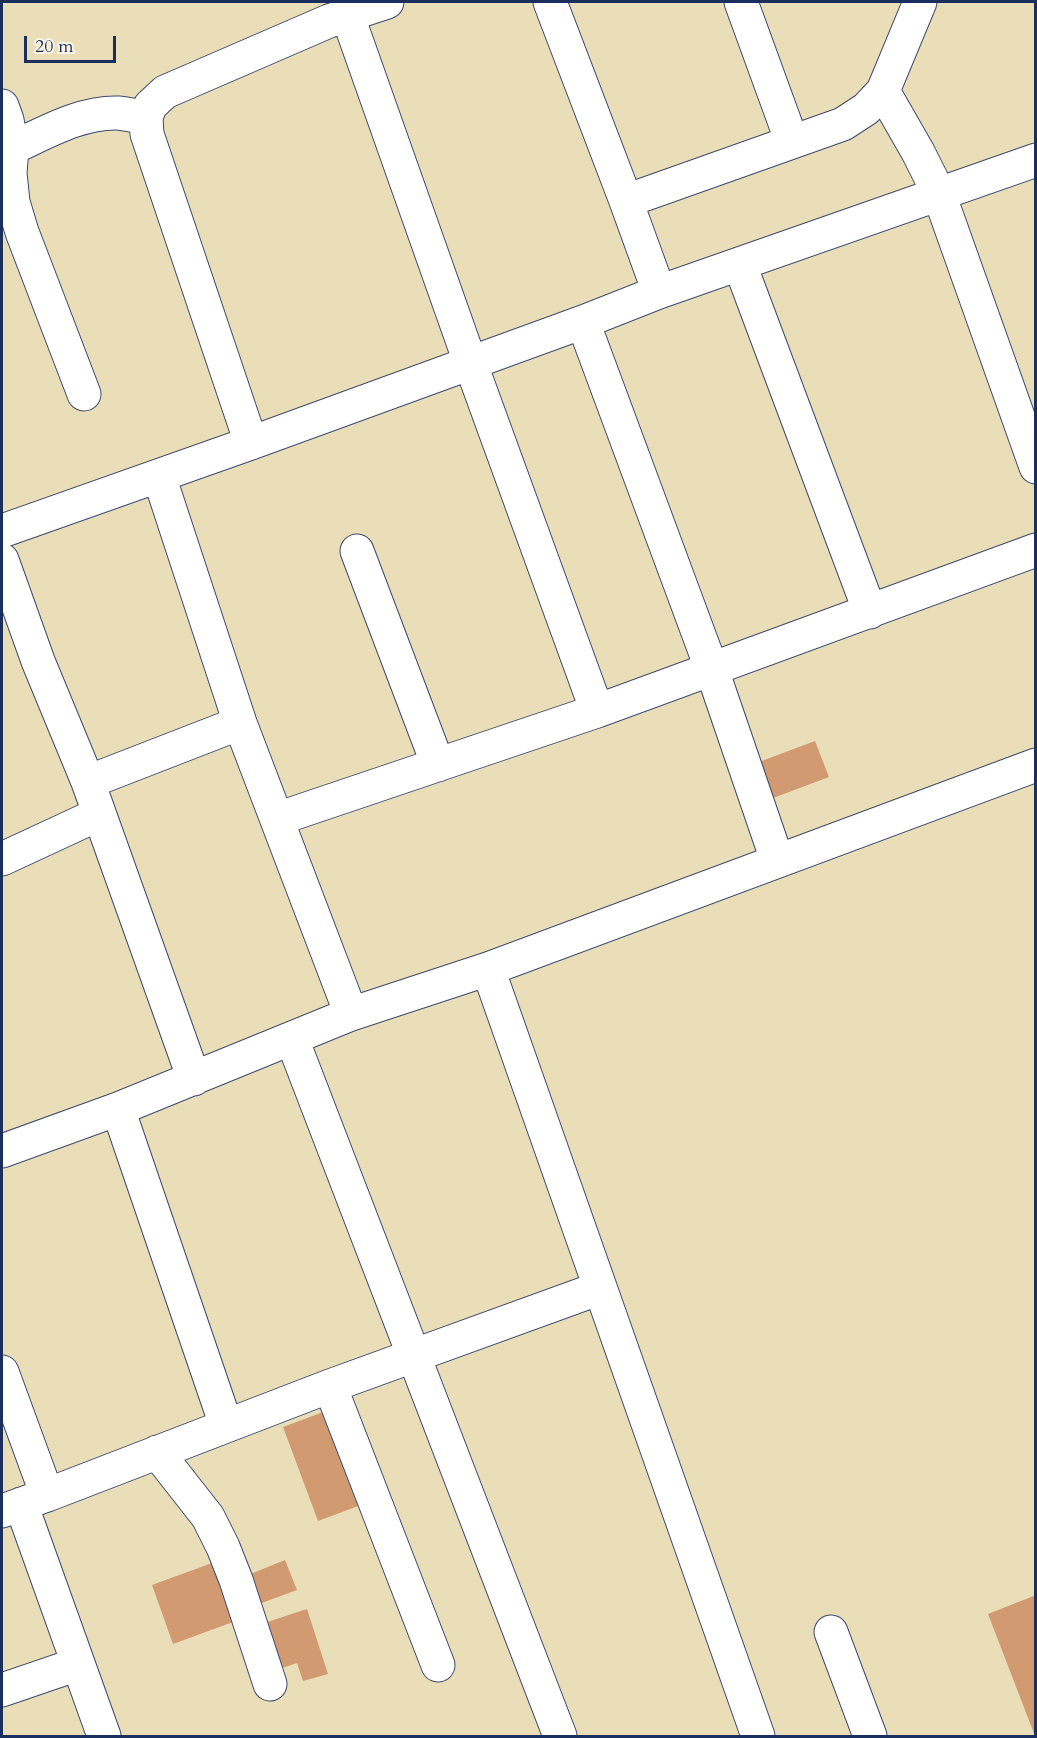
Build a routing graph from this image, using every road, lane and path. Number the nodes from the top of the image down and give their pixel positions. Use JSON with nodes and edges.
{"nodes":[{"id":1,"x":387,"y":2,"type":"edge"},
{"id":2,"x":550,"y":2,"type":"edge"},
{"id":3,"x":741,"y":2,"type":"edge"},
{"id":4,"x":920,"y":2,"type":"edge"},
{"id":5,"x":333,"y":12,"type":"edge"},
{"id":6,"x":883,"y":91,"type":"junction"},
{"id":7,"x":2,"y":106,"type":"edge"},
{"id":8,"x":146,"y":118,"type":"junction"},
{"id":9,"x":792,"y":142,"type":"junction"},
{"id":10,"x":12,"y":148,"type":"junction"},
{"id":11,"x":1035,"y":160,"type":"edge"},
{"id":12,"x":939,"y":194,"type":"junction"},
{"id":13,"x":626,"y":201,"type":"junction"},
{"id":14,"x":740,"y":264,"type":"junction"},
{"id":15,"x":659,"y":292,"type":"junction"},
{"id":16,"x":583,"y":322,"type":"junction"},
{"id":17,"x":470,"y":362,"type":"junction"},
{"id":18,"x":84,"y":394,"type":"dead end"},
{"id":19,"x":251,"y":443,"type":"junction"},
{"id":20,"x":1035,"y":467,"type":"edge"},
{"id":21,"x":159,"y":476,"type":"junction"},
{"id":22,"x":2,"y":531,"type":"edge"},
{"id":23,"x":1035,"y":550,"type":"edge"},
{"id":24,"x":357,"y":551,"type":"dead end"},
{"id":25,"x":2,"y":560,"type":"edge"},
{"id":26,"x":870,"y":612,"type":"junction"},
{"id":27,"x":712,"y":670,"type":"junction"},
{"id":28,"x":597,"y":711,"type":"junction"},
{"id":29,"x":240,"y":723,"type":"junction"},
{"id":30,"x":438,"y":765,"type":"junction"},
{"id":31,"x":1035,"y":765,"type":"edge"},
{"id":32,"x":88,"y":782,"type":"junction"},
{"id":33,"x":99,"y":814,"type":"junction"},
{"id":34,"x":277,"y":819,"type":"junction"},
{"id":35,"x":2,"y":859,"type":"edge"},
{"id":36,"x":777,"y":860,"type":"junction"},
{"id":37,"x":488,"y":969,"type":"junction"},
{"id":38,"x":351,"y":1014,"type":"junction"},
{"id":39,"x":292,"y":1039,"type":"junction"},
{"id":40,"x":194,"y":1079,"type":"junction"},
{"id":41,"x":118,"y":1109,"type":"junction"},
{"id":42,"x":2,"y":1151,"type":"edge"},
{"id":43,"x":600,"y":1288,"type":"junction"},
{"id":44,"x":413,"y":1357,"type":"junction"},
{"id":45,"x":2,"y":1372,"type":"edge"},
{"id":46,"x":330,"y":1386,"type":"junction"},
{"id":47,"x":226,"y":1425,"type":"junction"},
{"id":48,"x":158,"y":1452,"type":"junction"},
{"id":49,"x":23,"y":1503,"type":"edge"},
{"id":50,"x":831,"y":1632,"type":"dead end"},
{"id":51,"x":78,"y":1664,"type":"junction"},
{"id":52,"x":438,"y":1665,"type":"dead end"},
{"id":53,"x":270,"y":1684,"type":"dead end"},
{"id":54,"x":2,"y":1690,"type":"edge"},
{"id":55,"x":104,"y":1737,"type":"edge"},
{"id":56,"x":560,"y":1737,"type":"edge"},
{"id":57,"x":758,"y":1737,"type":"edge"},
{"id":58,"x":870,"y":1737,"type":"edge"}],
"edges":[{"from":1,"to":5,"type":"street"},
{"from":2,"to":13,"type":"street"},
{"from":3,"to":9,"type":"street"},
{"from":4,"to":6,"type":"street"},
{"from":5,"to":8,"type":"street"},
{"from":5,"to":17,"type":"street"},
{"from":6,"to":9,"type":"street"},
{"from":6,"to":12,"type":"street"},
{"from":7,"to":10,"type":"street"},
{"from":8,"to":10,"type":"street"},
{"from":8,"to":19,"type":"street"},
{"from":9,"to":13,"type":"street"},
{"from":10,"to":18,"type":"street"},
{"from":11,"to":12,"type":"street"},
{"from":12,"to":14,"type":"street"},
{"from":12,"to":20,"type":"street"},
{"from":13,"to":15,"type":"street"},
{"from":14,"to":15,"type":"street"},
{"from":14,"to":26,"type":"street"},
{"from":15,"to":16,"type":"street"},
{"from":16,"to":17,"type":"street"},
{"from":16,"to":27,"type":"street"},
{"from":17,"to":19,"type":"street"},
{"from":17,"to":28,"type":"street"},
{"from":19,"to":21,"type":"street"},
{"from":21,"to":22,"type":"street"},
{"from":21,"to":29,"type":"street"},
{"from":23,"to":26,"type":"street"},
{"from":24,"to":30,"type":"street"},
{"from":25,"to":32,"type":"street"},
{"from":26,"to":27,"type":"street"},
{"from":27,"to":28,"type":"street"},
{"from":27,"to":36,"type":"street"},
{"from":28,"to":30,"type":"street"},
{"from":29,"to":32,"type":"street"},
{"from":29,"to":34,"type":"street"},
{"from":30,"to":34,"type":"street"},
{"from":31,"to":36,"type":"street"},
{"from":32,"to":33,"type":"street"},
{"from":33,"to":35,"type":"street"},
{"from":33,"to":40,"type":"street"},
{"from":34,"to":38,"type":"street"},
{"from":36,"to":37,"type":"street"},
{"from":37,"to":38,"type":"street"},
{"from":37,"to":43,"type":"street"},
{"from":38,"to":39,"type":"street"},
{"from":39,"to":40,"type":"street"},
{"from":39,"to":44,"type":"street"},
{"from":40,"to":41,"type":"street"},
{"from":41,"to":42,"type":"street"},
{"from":41,"to":47,"type":"street"},
{"from":43,"to":44,"type":"street"},
{"from":43,"to":57,"type":"street"},
{"from":44,"to":46,"type":"street"},
{"from":44,"to":56,"type":"street"},
{"from":45,"to":49,"type":"street"},
{"from":46,"to":47,"type":"street"},
{"from":46,"to":52,"type":"street"},
{"from":47,"to":48,"type":"street"},
{"from":48,"to":49,"type":"street"},
{"from":48,"to":53,"type":"street"},
{"from":49,"to":51,"type":"street"},
{"from":50,"to":58,"type":"street"},
{"from":51,"to":54,"type":"street"},
{"from":51,"to":55,"type":"street"}]}
